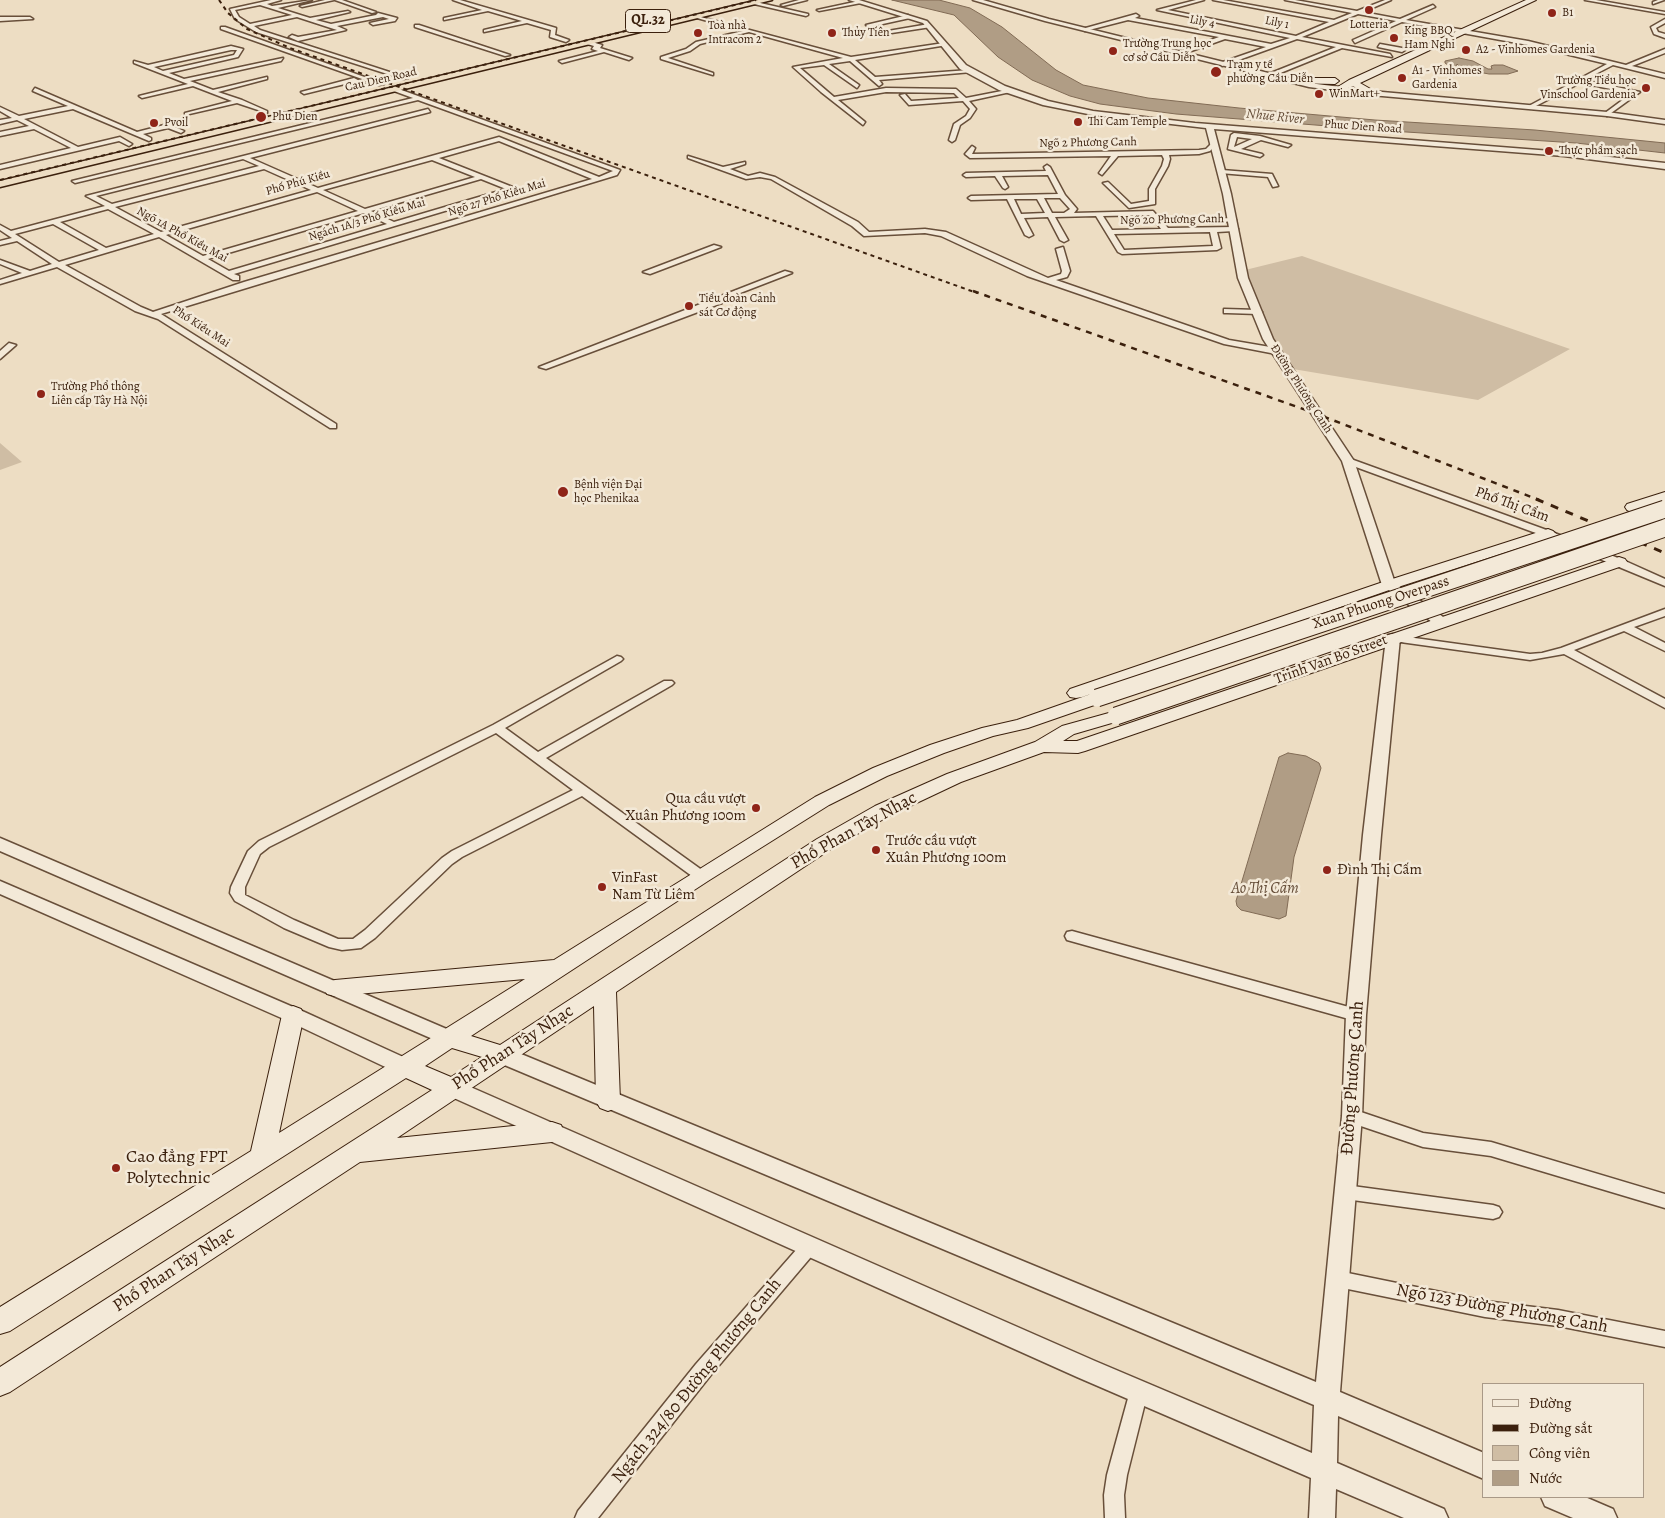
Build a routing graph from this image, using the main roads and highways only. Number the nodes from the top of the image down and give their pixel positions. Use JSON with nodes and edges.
{"nodes":[{"id":1,"x":736,"y":0,"type":"edge"},
{"id":2,"x":768,"y":0,"type":"edge"},
{"id":3,"x":1515,"y":0,"type":"edge"},
{"id":4,"x":1532,"y":0,"type":"edge"},
{"id":5,"x":563,"y":41,"type":"junction"},
{"id":6,"x":575,"y":46,"type":"junction"},
{"id":7,"x":1373,"y":63,"type":"dead end"},
{"id":8,"x":453,"y":67,"type":"junction"},
{"id":9,"x":1360,"y":69,"type":"dead end"},
{"id":10,"x":467,"y":72,"type":"junction"},
{"id":11,"x":1291,"y":81,"type":"road end"},
{"id":12,"x":406,"y":82,"type":"junction"},
{"id":13,"x":1352,"y":82,"type":"junction"},
{"id":14,"x":394,"y":85,"type":"junction"},
{"id":15,"x":1336,"y":85,"type":"junction"},
{"id":16,"x":1322,"y":88,"type":"road end"},
{"id":17,"x":1371,"y":93,"type":"road end"},
{"id":18,"x":0,"y":174,"type":"edge"},
{"id":19,"x":0,"y":184,"type":"edge"},
{"id":20,"x":1665,"y":496,"type":"edge"},
{"id":21,"x":1665,"y":509,"type":"edge"},
{"id":22,"x":1665,"y":524,"type":"edge"},
{"id":23,"x":1665,"y":528,"type":"edge"},
{"id":24,"x":1548,"y":534,"type":"road end"},
{"id":25,"x":1619,"y":562,"type":"road end"},
{"id":26,"x":1022,"y":724,"type":"junction"},
{"id":27,"x":1042,"y":746,"type":"junction"},
{"id":28,"x":560,"y":967,"type":"junction"},
{"id":29,"x":335,"y":988,"type":"road end"},
{"id":30,"x":605,"y":988,"type":"junction"},
{"id":31,"x":293,"y":1015,"type":"road end"},
{"id":32,"x":449,"y":1038,"type":"junction"},
{"id":33,"x":502,"y":1056,"type":"junction"},
{"id":34,"x":405,"y":1067,"type":"junction"},
{"id":35,"x":452,"y":1088,"type":"junction"},
{"id":36,"x":608,"y":1101,"type":"road end"},
{"id":37,"x":552,"y":1132,"type":"road end"},
{"id":38,"x":356,"y":1152,"type":"junction"},
{"id":39,"x":262,"y":1157,"type":"junction"},
{"id":40,"x":0,"y":1322,"type":"edge"},
{"id":41,"x":0,"y":1383,"type":"edge"}],
"edges":[{"from":1,"to":5,"type":"highway","name":"Cau Dien Road","number":"QL.32"},
{"from":2,"to":6,"type":"highway","name":"Cau Dien Road","number":"QL.32"},
{"from":3,"to":7,"type":"main road"},
{"from":4,"to":13,"type":"main road"},
{"from":5,"to":6,"type":"highway"},
{"from":5,"to":8,"type":"highway","name":"Cau Dien Road","number":"QL.32"},
{"from":6,"to":10,"type":"highway","name":"Cau Dien Road","number":"QL.32"},
{"from":8,"to":10,"type":"highway"},
{"from":8,"to":12,"type":"highway","name":"Cau Dien Road","number":"QL.32"},
{"from":9,"to":15,"type":"main road"},
{"from":10,"to":12,"type":"highway","name":"Cau Dien Road","number":"QL.32"},
{"from":11,"to":15,"type":"main road"},
{"from":12,"to":14,"type":"highway","name":"Cau Dien Road","number":"QL.32"},
{"from":13,"to":15,"type":"main road"},
{"from":13,"to":17,"type":"main road"},
{"from":14,"to":18,"type":"highway","name":"Cau Dien Road"},
{"from":14,"to":19,"type":"highway","name":"Cau Dien Road","number":"QL.32"},
{"from":15,"to":16,"type":"main road"},
{"from":20,"to":22,"type":"main road"},
{"from":21,"to":26,"type":"main road","name":"Xuan Phuong Overpass","bridge":true},
{"from":23,"to":27,"type":"main road","name":"Xuan Phuong Overpass","bridge":true},
{"from":24,"to":26,"type":"main road"},
{"from":25,"to":27,"type":"main road","name":"Trinh Van Bo Street"},
{"from":26,"to":28,"type":"main road"},
{"from":27,"to":30,"type":"main road","name":"Phố Phan Tây Nhạc"},
{"from":28,"to":29,"type":"main road"},
{"from":28,"to":32,"type":"main road"},
{"from":30,"to":33,"type":"main road","name":"Phố Phan Tây Nhạc"},
{"from":30,"to":36,"type":"main road"},
{"from":31,"to":39,"type":"main road"},
{"from":32,"to":33,"type":"main road"},
{"from":32,"to":34,"type":"main road"},
{"from":33,"to":35,"type":"main road","name":"Phố Phan Tây Nhạc"},
{"from":34,"to":35,"type":"main road"},
{"from":34,"to":39,"type":"main road"},
{"from":35,"to":38,"type":"main road","name":"Phố Phan Tây Nhạc"},
{"from":37,"to":38,"type":"main road"},
{"from":38,"to":41,"type":"main road","name":"Phố Phan Tây Nhạc"},
{"from":39,"to":40,"type":"main road"}]}
